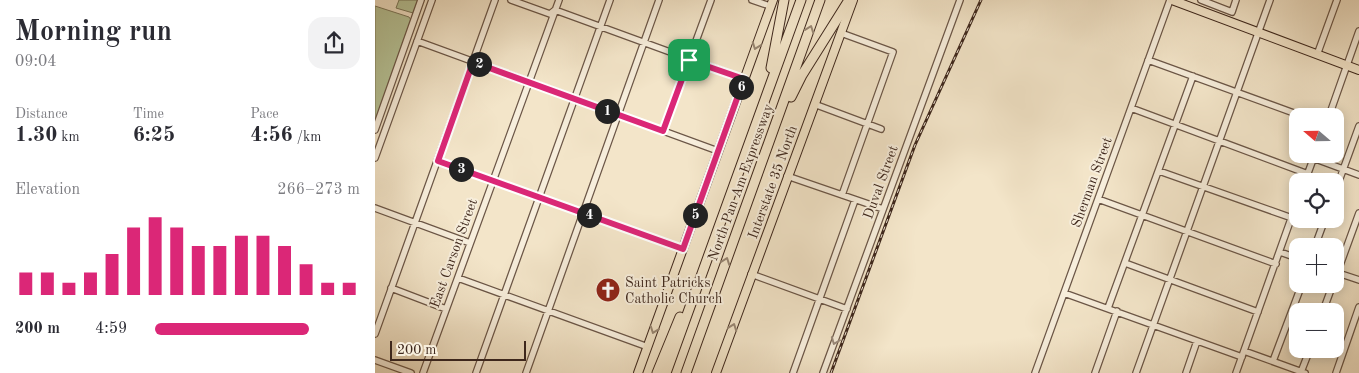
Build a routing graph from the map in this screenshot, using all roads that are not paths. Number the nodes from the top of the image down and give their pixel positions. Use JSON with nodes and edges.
{"nodes":[{"id":1,"x":421,"y":0,"type":"edge"},
{"id":2,"x":432,"y":0,"type":"edge"},
{"id":3,"x":495,"y":0,"type":"edge"},
{"id":4,"x":511,"y":0,"type":"edge"},
{"id":5,"x":559,"y":0,"type":"edge"},
{"id":6,"x":609,"y":0,"type":"edge"},
{"id":7,"x":659,"y":0,"type":"edge"},
{"id":8,"x":711,"y":0,"type":"edge"},
{"id":9,"x":753,"y":0,"type":"edge"},
{"id":10,"x":784,"y":0,"type":"edge"},
{"id":11,"x":801,"y":0,"type":"edge"},
{"id":12,"x":820,"y":0,"type":"edge"},
{"id":13,"x":851,"y":0,"type":"edge"},
{"id":14,"x":961,"y":0,"type":"edge"},
{"id":15,"x":1171,"y":0,"type":"edge"},
{"id":16,"x":1201,"y":0,"type":"edge"},
{"id":17,"x":1236,"y":0,"type":"edge"},
{"id":18,"x":1270,"y":0,"type":"edge"},
{"id":19,"x":1337,"y":0,"type":"edge"},
{"id":20,"x":1211,"y":2,"type":"edge"},
{"id":21,"x":771,"y":3,"type":"edge"},
{"id":22,"x":555,"y":10,"type":"junction"},
{"id":23,"x":600,"y":27,"type":"junction"},
{"id":24,"x":1359,"y":31,"type":"edge"},
{"id":25,"x":841,"y":33,"type":"junction"},
{"id":26,"x":1258,"y":33,"type":"junction"},
{"id":27,"x":417,"y":41,"type":"junction"},
{"id":28,"x":644,"y":43,"type":"junction"},
{"id":29,"x":1317,"y":55,"type":"junction"},
{"id":30,"x":689,"y":60,"type":"junction"},
{"id":31,"x":1148,"y":60,"type":"junction"},
{"id":32,"x":473,"y":62,"type":"junction"},
{"id":33,"x":1347,"y":66,"type":"junction"},
{"id":34,"x":1359,"y":70,"type":"edge"},
{"id":35,"x":1193,"y":76,"type":"junction"},
{"id":36,"x":744,"y":79,"type":"junction"},
{"id":37,"x":529,"y":82,"type":"junction"},
{"id":38,"x":1237,"y":93,"type":"junction"},
{"id":39,"x":574,"y":99,"type":"junction"},
{"id":40,"x":814,"y":104,"type":"junction"},
{"id":41,"x":1131,"y":108,"type":"junction"},
{"id":42,"x":1332,"y":108,"type":"edge"},
{"id":43,"x":1289,"y":111,"type":"edge"},
{"id":44,"x":618,"y":115,"type":"junction"},
{"id":45,"x":867,"y":124,"type":"junction"},
{"id":46,"x":1175,"y":125,"type":"junction"},
{"id":47,"x":1359,"y":126,"type":"edge"},
{"id":48,"x":881,"y":129,"type":"dead end"},
{"id":49,"x":375,"y":130,"type":"edge"},
{"id":50,"x":663,"y":131,"type":"junction"},
{"id":51,"x":1219,"y":141,"type":"junction"},
{"id":52,"x":718,"y":151,"type":"junction"},
{"id":53,"x":375,"y":158,"type":"edge"},
{"id":54,"x":438,"y":161,"type":"junction"},
{"id":55,"x":1330,"y":163,"type":"edge"},
{"id":56,"x":1343,"y":169,"type":"junction"},
{"id":57,"x":1159,"y":171,"type":"junction"},
{"id":58,"x":1305,"y":173,"type":"edge"},
{"id":59,"x":1342,"y":173,"type":"edge"},
{"id":60,"x":1359,"y":175,"type":"edge"},
{"id":61,"x":787,"y":176,"type":"junction"},
{"id":62,"x":493,"y":180,"type":"junction"},
{"id":63,"x":1203,"y":186,"type":"junction"},
{"id":64,"x":842,"y":195,"type":"junction"},
{"id":65,"x":539,"y":196,"type":"junction"},
{"id":66,"x":1098,"y":199,"type":"junction"},
{"id":67,"x":855,"y":200,"type":"junction"},
{"id":68,"x":727,"y":202,"type":"junction"},
{"id":69,"x":375,"y":208,"type":"edge"},
{"id":70,"x":883,"y":209,"type":"junction"},
{"id":71,"x":583,"y":213,"type":"junction"},
{"id":72,"x":1359,"y":213,"type":"edge"},
{"id":73,"x":1143,"y":215,"type":"junction"},
{"id":74,"x":1289,"y":217,"type":"edge"},
{"id":75,"x":740,"y":222,"type":"junction"},
{"id":76,"x":414,"y":224,"type":"junction"},
{"id":77,"x":1289,"y":226,"type":"edge"},
{"id":78,"x":1187,"y":231,"type":"junction"},
{"id":79,"x":470,"y":243,"type":"junction"},
{"id":80,"x":683,"y":249,"type":"junction"},
{"id":81,"x":1280,"y":252,"type":"junction"},
{"id":82,"x":1344,"y":253,"type":"edge"},
{"id":83,"x":1289,"y":255,"type":"edge"},
{"id":84,"x":706,"y":260,"type":"junction"},
{"id":85,"x":1125,"y":263,"type":"junction"},
{"id":86,"x":1276,"y":264,"type":"junction"},
{"id":87,"x":751,"y":274,"type":"junction"},
{"id":88,"x":1344,"y":276,"type":"edge"},
{"id":89,"x":458,"y":278,"type":"junction"},
{"id":90,"x":1170,"y":279,"type":"junction"},
{"id":91,"x":1359,"y":280,"type":"edge"},
{"id":92,"x":391,"y":288,"type":"junction"},
{"id":93,"x":1064,"y":293,"type":"junction"},
{"id":94,"x":1299,"y":293,"type":"edge"},
{"id":95,"x":503,"y":295,"type":"junction"},
{"id":96,"x":820,"y":299,"type":"junction"},
{"id":97,"x":1359,"y":307,"type":"edge"},
{"id":98,"x":1108,"y":308,"type":"junction"},
{"id":99,"x":446,"y":309,"type":"junction"},
{"id":100,"x":847,"y":309,"type":"junction"},
{"id":101,"x":548,"y":311,"type":"junction"},
{"id":102,"x":1117,"y":312,"type":"junction"},
{"id":103,"x":1258,"y":312,"type":"junction"},
{"id":104,"x":1153,"y":325,"type":"junction"},
{"id":105,"x":375,"y":334,"type":"edge"},
{"id":106,"x":1197,"y":341,"type":"junction"},
{"id":107,"x":647,"y":347,"type":"junction"},
{"id":108,"x":1243,"y":354,"type":"junction"},
{"id":109,"x":1307,"y":358,"type":"edge"},
{"id":110,"x":375,"y":360,"type":"edge"},
{"id":111,"x":1273,"y":362,"type":"junction"},
{"id":112,"x":1303,"y":372,"type":"edge"},
{"id":113,"x":411,"y":373,"type":"edge"},
{"id":114,"x":423,"y":373,"type":"edge"},
{"id":115,"x":475,"y":373,"type":"edge"},
{"id":116,"x":526,"y":373,"type":"edge"},
{"id":117,"x":638,"y":373,"type":"edge"},
{"id":118,"x":657,"y":373,"type":"edge"},
{"id":119,"x":666,"y":373,"type":"edge"},
{"id":120,"x":686,"y":373,"type":"edge"},
{"id":121,"x":717,"y":373,"type":"edge"},
{"id":122,"x":793,"y":373,"type":"edge"},
{"id":123,"x":823,"y":373,"type":"edge"},
{"id":124,"x":1035,"y":373,"type":"edge"},
{"id":125,"x":1095,"y":373,"type":"edge"},
{"id":126,"x":1136,"y":373,"type":"edge"},
{"id":127,"x":1186,"y":373,"type":"edge"},
{"id":128,"x":1236,"y":373,"type":"edge"},
{"id":129,"x":1336,"y":373,"type":"edge"}],
"edges":[{"from":1,"to":49,"type":"street"},
{"from":2,"to":27,"type":"street"},
{"from":3,"to":32,"type":"street"},
{"from":4,"to":22,"type":"street"},
{"from":5,"to":22,"type":"street","name":"East Carson Street"},
{"from":6,"to":23,"type":"street"},
{"from":7,"to":28,"type":"street"},
{"from":8,"to":30,"type":"street"},
{"from":9,"to":21,"type":"street"},
{"from":10,"to":68,"type":"highway"},
{"from":11,"to":68,"type":"highway","name":"North Pan Am Expressway"},
{"from":75,"to":12,"type":"highway","name":"North Pan Am Expressway","one_way":true},
{"from":13,"to":25,"type":"main road","name":"Interstate 35 North"},
{"from":13,"to":75,"type":"highway"},
{"from":14,"to":70,"type":"street","name":"Duval Street"},
{"from":15,"to":26,"type":"main road"},
{"from":15,"to":31,"type":"street","name":"Sherman Street"},
{"from":16,"to":20,"type":"street"},
{"from":17,"to":20,"type":"street"},
{"from":18,"to":26,"type":"street"},
{"from":19,"to":29,"type":"street"},
{"from":21,"to":36,"type":"main road","one_way":true},
{"from":22,"to":23,"type":"street"},
{"from":22,"to":37,"type":"street","name":"East Carson Street"},
{"from":23,"to":28,"type":"street"},
{"from":23,"to":39,"type":"street"},
{"from":24,"to":33,"type":"street"},
{"from":25,"to":40,"type":"main road","name":"Interstate 35 North"},
{"from":25,"to":45,"type":"street"},
{"from":26,"to":29,"type":"main road"},
{"from":26,"to":38,"type":"street"},
{"from":27,"to":32,"type":"street"},
{"from":27,"to":53,"type":"street"},
{"from":28,"to":30,"type":"street"},
{"from":28,"to":44,"type":"street"},
{"from":29,"to":33,"type":"main road"},
{"from":30,"to":36,"type":"street"},
{"from":30,"to":50,"type":"street"},
{"from":31,"to":35,"type":"street"},
{"from":31,"to":41,"type":"street","name":"Sherman Street"},
{"from":32,"to":37,"type":"street"},
{"from":32,"to":54,"type":"street"},
{"from":33,"to":34,"type":"main road"},
{"from":33,"to":42,"type":"street"},
{"from":35,"to":38,"type":"street"},
{"from":35,"to":46,"type":"street"},
{"from":36,"to":52,"type":"main road"},
{"from":37,"to":39,"type":"street"},
{"from":37,"to":62,"type":"street","name":"East Carson Street"},
{"from":38,"to":43,"type":"street"},
{"from":38,"to":51,"type":"street"},
{"from":39,"to":44,"type":"street"},
{"from":39,"to":65,"type":"street"},
{"from":40,"to":45,"type":"street"},
{"from":40,"to":61,"type":"main road","name":"Interstate 35 North"},
{"from":41,"to":46,"type":"street"},
{"from":41,"to":66,"type":"street","name":"Sherman Street"},
{"from":44,"to":50,"type":"street"},
{"from":44,"to":71,"type":"street"},
{"from":45,"to":48,"type":"street"},
{"from":45,"to":64,"type":"street"},
{"from":46,"to":51,"type":"street"},
{"from":46,"to":57,"type":"street"},
{"from":47,"to":56,"type":"street"},
{"from":50,"to":52,"type":"street"},
{"from":51,"to":58,"type":"street"},
{"from":51,"to":63,"type":"street"},
{"from":52,"to":80,"type":"main road"},
{"from":54,"to":62,"type":"street"},
{"from":54,"to":76,"type":"street"},
{"from":55,"to":56,"type":"street"},
{"from":56,"to":59,"type":"street"},
{"from":56,"to":60,"type":"street"},
{"from":57,"to":63,"type":"street"},
{"from":57,"to":73,"type":"street"},
{"from":61,"to":64,"type":"street"},
{"from":61,"to":87,"type":"main road","name":"Interstate 35 North"},
{"from":62,"to":65,"type":"street"},
{"from":62,"to":79,"type":"street","name":"East Carson Street"},
{"from":63,"to":74,"type":"street"},
{"from":63,"to":78,"type":"street"},
{"from":64,"to":67,"type":"street"},
{"from":65,"to":71,"type":"street"},
{"from":65,"to":95,"type":"street"},
{"from":66,"to":73,"type":"street"},
{"from":66,"to":93,"type":"street","name":"Sherman Street"},
{"from":67,"to":70,"type":"street"},
{"from":67,"to":96,"type":"street"},
{"from":68,"to":84,"type":"highway","name":"North Pan Am Expressway"},
{"from":69,"to":76,"type":"street"},
{"from":70,"to":100,"type":"street","name":"Duval Street"},
{"from":71,"to":80,"type":"street"},
{"from":71,"to":101,"type":"street"},
{"from":72,"to":82,"type":"street"},
{"from":73,"to":78,"type":"street"},
{"from":73,"to":85,"type":"street"},
{"from":120,"to":75,"type":"highway","name":"North Pan Am Expressway","one_way":true},
{"from":76,"to":79,"type":"street"},
{"from":76,"to":92,"type":"street"},
{"from":77,"to":81,"type":"street"},
{"from":78,"to":86,"type":"street"},
{"from":78,"to":90,"type":"street"},
{"from":79,"to":89,"type":"street","name":"East Carson Street"},
{"from":80,"to":107,"type":"main road","one_way":true},
{"from":81,"to":83,"type":"street"},
{"from":81,"to":86,"type":"street"},
{"from":84,"to":118,"type":"highway"},
{"from":84,"to":119,"type":"highway","name":"North Pan Am Expressway"},
{"from":85,"to":90,"type":"street"},
{"from":85,"to":98,"type":"street"},
{"from":86,"to":103,"type":"street"},
{"from":87,"to":96,"type":"street"},
{"from":121,"to":87,"type":"main road","name":"Interstate 35 North","one_way":true},
{"from":88,"to":91,"type":"street"},
{"from":89,"to":95,"type":"street"},
{"from":89,"to":99,"type":"street","name":"East Carson Street"},
{"from":90,"to":103,"type":"street"},
{"from":90,"to":104,"type":"street"},
{"from":92,"to":99,"type":"street"},
{"from":92,"to":105,"type":"street"},
{"from":93,"to":98,"type":"street"},
{"from":93,"to":124,"type":"street","name":"Sherman Street"},
{"from":94,"to":111,"type":"street"},
{"from":95,"to":101,"type":"street"},
{"from":95,"to":115,"type":"street"},
{"from":96,"to":100,"type":"street"},
{"from":96,"to":122,"type":"street"},
{"from":97,"to":129,"type":"street"},
{"from":98,"to":102,"type":"street"},
{"from":99,"to":114,"type":"street","name":"East Carson Street"},
{"from":100,"to":123,"type":"street","name":"Duval Street","one_way":true},
{"from":101,"to":107,"type":"street"},
{"from":101,"to":116,"type":"street"},
{"from":102,"to":104,"type":"street"},
{"from":102,"to":125,"type":"street"},
{"from":103,"to":108,"type":"street"},
{"from":104,"to":106,"type":"street"},
{"from":104,"to":126,"type":"street"},
{"from":106,"to":108,"type":"street"},
{"from":106,"to":127,"type":"street"},
{"from":107,"to":117,"type":"main road"},
{"from":108,"to":111,"type":"street"},
{"from":108,"to":128,"type":"street"},
{"from":109,"to":112,"type":"street"},
{"from":110,"to":113,"type":"street"},
{"from":111,"to":112,"type":"street"}]}
